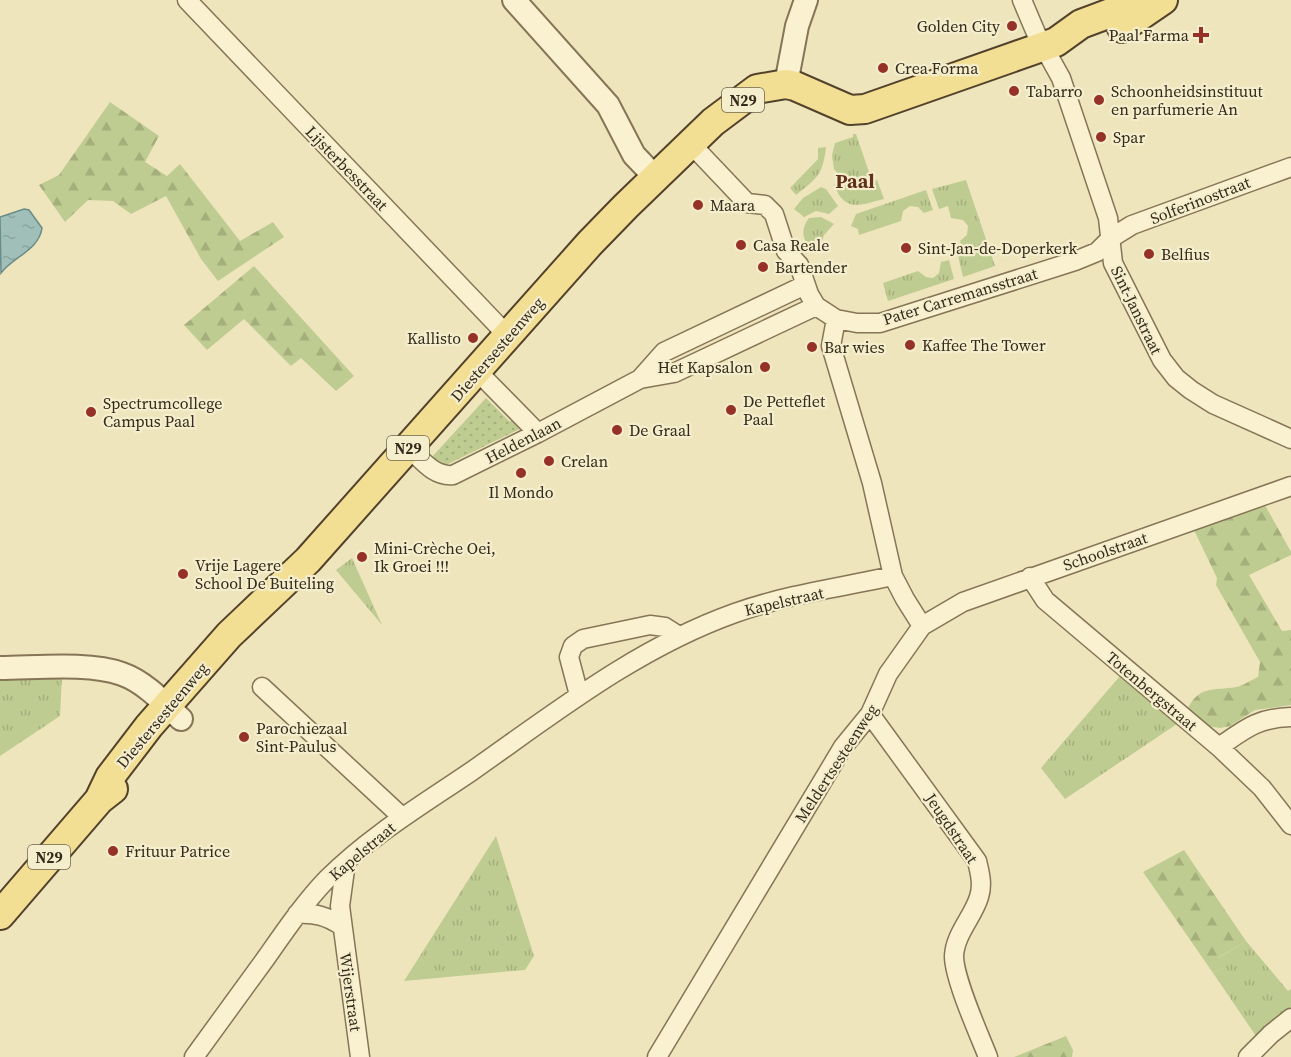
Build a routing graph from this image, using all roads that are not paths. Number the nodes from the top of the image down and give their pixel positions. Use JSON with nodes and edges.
{"nodes":[{"id":1,"x":187,"y":0,"type":"edge"},
{"id":2,"x":514,"y":0,"type":"edge"},
{"id":3,"x":807,"y":0,"type":"edge"},
{"id":4,"x":1022,"y":0,"type":"edge"},
{"id":5,"x":1135,"y":0,"type":"edge"},
{"id":6,"x":1163,"y":0,"type":"edge"},
{"id":7,"x":1050,"y":44,"type":"junction"},
{"id":8,"x":786,"y":84,"type":"junction"},
{"id":9,"x":691,"y":144,"type":"junction"},
{"id":10,"x":1291,"y":167,"type":"edge"},
{"id":11,"x":655,"y":177,"type":"junction"},
{"id":12,"x":1112,"y":238,"type":"junction"},
{"id":13,"x":810,"y":295,"type":"junction"},
{"id":14,"x":836,"y":319,"type":"junction"},
{"id":15,"x":508,"y":336,"type":"junction"},
{"id":16,"x":478,"y":372,"type":"junction"},
{"id":17,"x":538,"y":434,"type":"junction"},
{"id":18,"x":1291,"y":439,"type":"edge"},
{"id":19,"x":409,"y":448,"type":"junction"},
{"id":20,"x":1291,"y":486,"type":"edge"},
{"id":21,"x":893,"y":576,"type":"junction"},
{"id":22,"x":1030,"y":577,"type":"junction"},
{"id":23,"x":922,"y":626,"type":"junction"},
{"id":24,"x":679,"y":636,"type":"junction"},
{"id":25,"x":0,"y":668,"type":"edge"},
{"id":26,"x":262,"y":687,"type":"dead end"},
{"id":27,"x":579,"y":695,"type":"junction"},
{"id":28,"x":174,"y":713,"type":"junction"},
{"id":29,"x":870,"y":714,"type":"junction"},
{"id":30,"x":1291,"y":717,"type":"edge"},
{"id":31,"x":1219,"y":747,"type":"junction"},
{"id":32,"x":402,"y":817,"type":"junction"},
{"id":33,"x":1291,"y":825,"type":"edge"},
{"id":34,"x":346,"y":862,"type":"junction"},
{"id":35,"x":297,"y":914,"type":"junction"},
{"id":36,"x":0,"y":915,"type":"edge"},
{"id":37,"x":342,"y":926,"type":"junction"},
{"id":38,"x":1291,"y":1018,"type":"edge"},
{"id":39,"x":194,"y":1057,"type":"edge"},
{"id":40,"x":360,"y":1057,"type":"edge"},
{"id":41,"x":657,"y":1057,"type":"edge"},
{"id":42,"x":988,"y":1057,"type":"edge"},
{"id":43,"x":1248,"y":1057,"type":"edge"}],
"edges":[{"from":1,"to":15,"type":"street","name":"Lijsterbesstraat"},
{"from":2,"to":11,"type":"street"},
{"from":3,"to":8,"type":"street"},
{"from":4,"to":7,"type":"street","name":"Sint-Janstraat"},
{"from":5,"to":7,"type":"main road","number":"N29"},
{"from":6,"to":7,"type":"main road","number":"N29"},
{"from":7,"to":8,"type":"main road","number":"N29"},
{"from":7,"to":12,"type":"street","name":"Sint-Janstraat"},
{"from":8,"to":9,"type":"main road","number":"N29"},
{"from":9,"to":11,"type":"main road","name":"Diestersesteenweg","number":"N29"},
{"from":9,"to":13,"type":"street"},
{"from":10,"to":12,"type":"street","name":"Solferinostraat"},
{"from":11,"to":15,"type":"main road","name":"Diestersesteenweg","number":"N29"},
{"from":12,"to":14,"type":"street","name":"Pater Carremansstraat"},
{"from":12,"to":18,"type":"street","name":"Sint-Janstraat"},
{"from":13,"to":14,"type":"street"},
{"from":13,"to":17,"type":"street","name":"Heldenlaan"},
{"from":14,"to":21,"type":"street"},
{"from":15,"to":16,"type":"main road","name":"Diestersesteenweg","number":"N29"},
{"from":16,"to":17,"type":"street"},
{"from":16,"to":19,"type":"main road","name":"Diestersesteenweg","number":"N29"},
{"from":17,"to":19,"type":"street","name":"Heldenlaan"},
{"from":19,"to":28,"type":"main road","name":"Diestersesteenweg","number":"N29"},
{"from":20,"to":22,"type":"street","name":"Schoolstraat"},
{"from":21,"to":23,"type":"street"},
{"from":21,"to":24,"type":"street","name":"Kapelstraat"},
{"from":22,"to":23,"type":"street","name":"Schoolstraat"},
{"from":22,"to":31,"type":"street","name":"Totenbergstraat"},
{"from":23,"to":29,"type":"street","name":"Meldertsesteenweg"},
{"from":24,"to":27,"type":"street","name":"Kapelstraat"},
{"from":24,"to":27,"type":"street"},
{"from":25,"to":28,"type":"street"},
{"from":26,"to":32,"type":"street"},
{"from":27,"to":32,"type":"street","name":"Kapelstraat"},
{"from":28,"to":36,"type":"main road","name":"Diestersesteenweg","number":"N29"},
{"from":29,"to":41,"type":"street","name":"Meldertsesteenweg"},
{"from":29,"to":42,"type":"street","name":"Jeugdstraat"},
{"from":30,"to":31,"type":"street"},
{"from":31,"to":33,"type":"street","name":"Totenbergstraat"},
{"from":32,"to":34,"type":"street","name":"Kapelstraat"},
{"from":34,"to":35,"type":"street","name":"Kapelstraat"},
{"from":34,"to":37,"type":"street","name":"Wijerstraat"},
{"from":35,"to":37,"type":"street"},
{"from":35,"to":39,"type":"street","name":"Kapelstraat"},
{"from":37,"to":40,"type":"street","name":"Wijerstraat"},
{"from":38,"to":43,"type":"street"}]}
